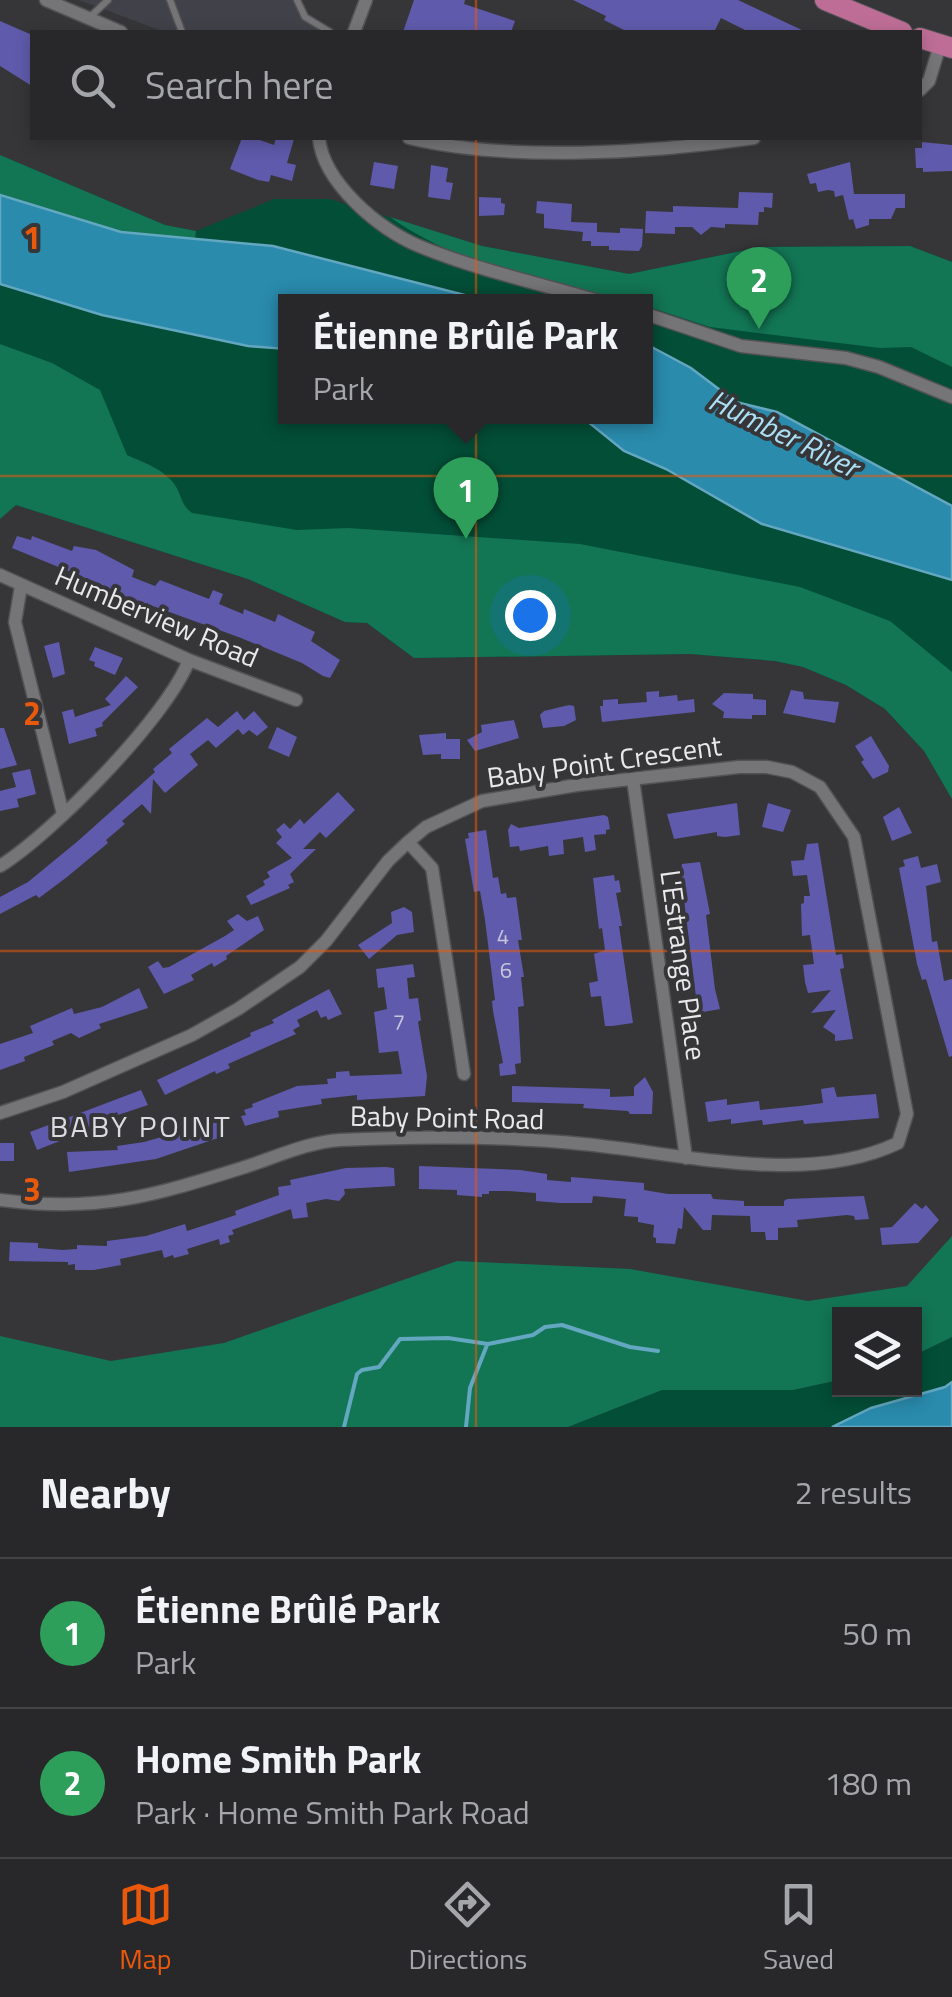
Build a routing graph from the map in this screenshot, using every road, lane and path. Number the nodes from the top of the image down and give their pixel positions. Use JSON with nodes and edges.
{"nodes":[{"id":1,"x":46,"y":0,"type":"edge"},
{"id":2,"x":108,"y":0,"type":"edge"},
{"id":3,"x":170,"y":0,"type":"edge"},
{"id":4,"x":298,"y":0,"type":"edge"},
{"id":5,"x":366,"y":0,"type":"edge"},
{"id":6,"x":825,"y":0,"type":"edge"},
{"id":7,"x":852,"y":6,"type":"edge"},
{"id":8,"x":88,"y":18,"type":"junction"},
{"id":9,"x":116,"y":30,"type":"edge"},
{"id":10,"x":181,"y":30,"type":"edge"},
{"id":11,"x":327,"y":30,"type":"edge"},
{"id":12,"x":355,"y":30,"type":"edge"},
{"id":13,"x":898,"y":30,"type":"edge"},
{"id":14,"x":937,"y":44,"type":"edge"},
{"id":15,"x":922,"y":88,"type":"edge"},
{"id":16,"x":319,"y":140,"type":"edge"},
{"id":17,"x":422,"y":140,"type":"edge"},
{"id":18,"x":736,"y":140,"type":"edge"},
{"id":19,"x":576,"y":294,"type":"edge"},
{"id":20,"x":653,"y":316,"type":"edge"},
{"id":21,"x":952,"y":396,"type":"edge"},
{"id":22,"x":0,"y":575,"type":"edge"},
{"id":23,"x":21,"y":586,"type":"junction"},
{"id":24,"x":189,"y":660,"type":"junction"},
{"id":25,"x":296,"y":700,"type":"dead end"},
{"id":26,"x":633,"y":778,"type":"junction"},
{"id":27,"x":63,"y":814,"type":"junction"},
{"id":28,"x":408,"y":842,"type":"junction"},
{"id":29,"x":0,"y":866,"type":"edge"},
{"id":30,"x":464,"y":1074,"type":"dead end"},
{"id":31,"x":0,"y":1113,"type":"edge"},
{"id":32,"x":898,"y":1142,"type":"joint"},
{"id":33,"x":686,"y":1158,"type":"junction"},
{"id":34,"x":0,"y":1200,"type":"edge"}],
"edges":[{"from":1,"to":8,"type":"street"},
{"from":2,"to":8,"type":"lane"},
{"from":3,"to":10,"type":"lane"},
{"from":4,"to":11,"type":"lane"},
{"from":5,"to":12,"type":"street"},
{"from":6,"to":7,"type":"main road"},
{"from":7,"to":13,"type":"main road"},
{"from":8,"to":9,"type":"street"},
{"from":14,"to":15,"type":"street"},
{"from":16,"to":19,"type":"street"},
{"from":17,"to":18,"type":"street"},
{"from":20,"to":21,"type":"street"},
{"from":22,"to":23,"type":"street","name":"Humberview Road"},
{"from":23,"to":24,"type":"street","name":"Humberview Road"},
{"from":23,"to":27,"type":"street"},
{"from":24,"to":25,"type":"street","name":"Humberview Road"},
{"from":24,"to":27,"type":"street"},
{"from":26,"to":28,"type":"street","name":"Baby Point Crescent"},
{"from":26,"to":32,"type":"street","name":"Baby Point Crescent"},
{"from":26,"to":33,"type":"street","name":"L'Estrange Place"},
{"from":27,"to":29,"type":"street"},
{"from":28,"to":30,"type":"street"},
{"from":28,"to":31,"type":"street","name":"Baby Point Crescent"},
{"from":32,"to":33,"type":"street","name":"Baby Point Road"},
{"from":33,"to":34,"type":"street","name":"Baby Point Road"}]}
